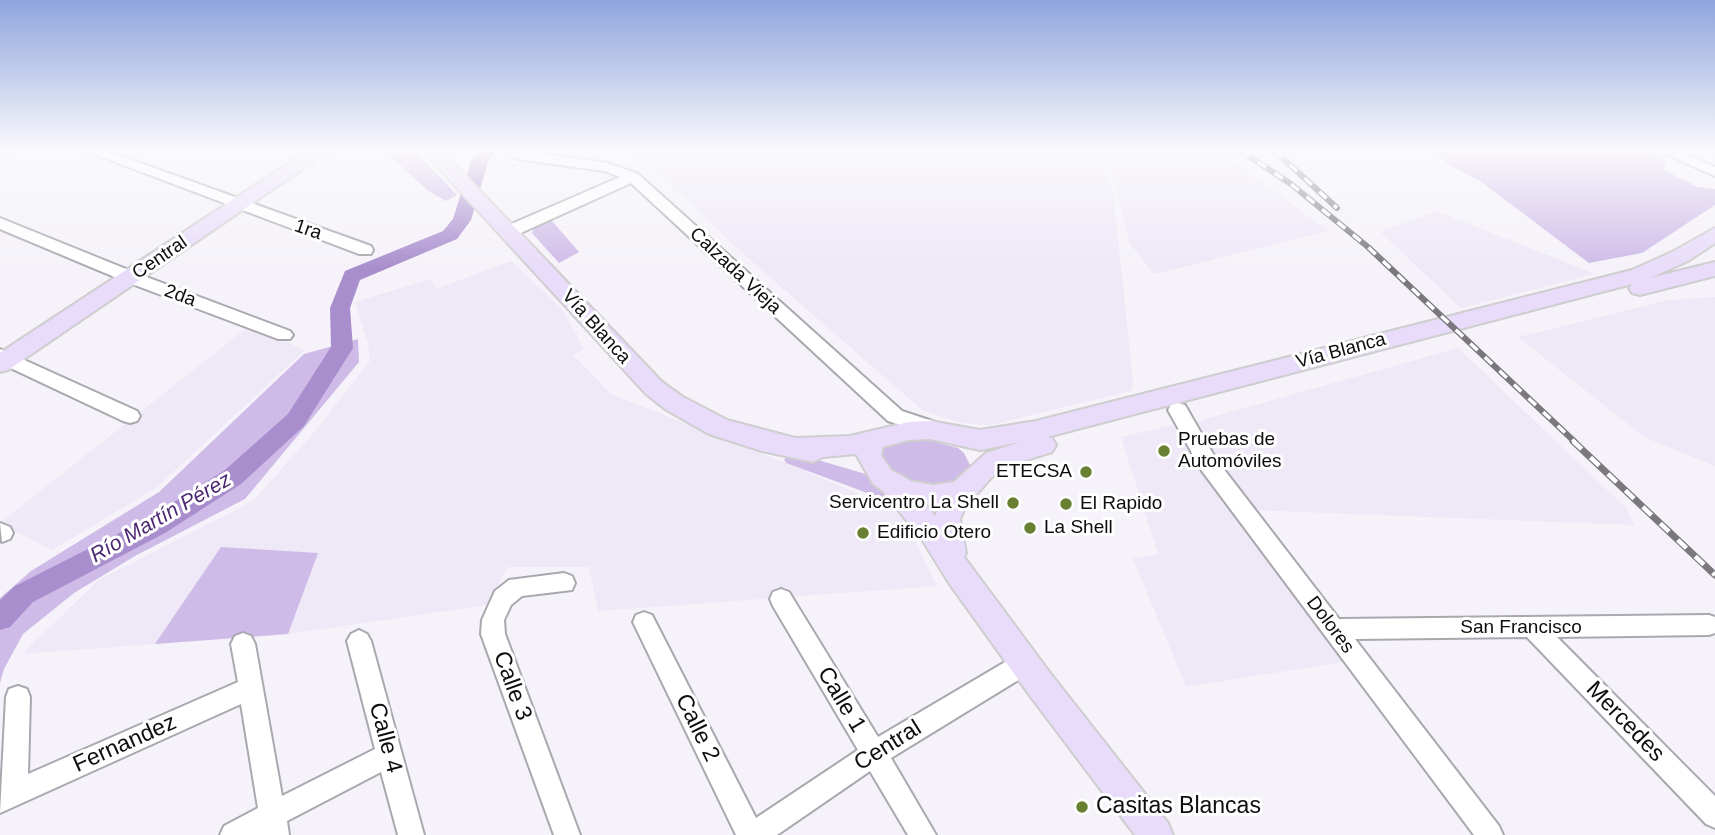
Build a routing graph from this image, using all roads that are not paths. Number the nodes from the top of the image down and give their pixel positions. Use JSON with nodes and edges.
{"nodes":[{"id":1,"x":195,"y":190,"type":"edge"},
{"id":2,"x":261,"y":190,"type":"edge"},
{"id":3,"x":469,"y":190,"type":"edge"},
{"id":4,"x":596,"y":190,"type":"edge"},
{"id":5,"x":646,"y":190,"type":"edge"},
{"id":6,"x":237,"y":206,"type":"junction"},
{"id":7,"x":0,"y":223,"type":"edge"},
{"id":8,"x":500,"y":223,"type":"junction"},
{"id":9,"x":1715,"y":234,"type":"edge"},
{"id":10,"x":365,"y":250,"type":"dead end"},
{"id":11,"x":1715,"y":269,"type":"edge"},
{"id":12,"x":130,"y":277,"type":"junction"},
{"id":13,"x":284,"y":335,"type":"dead end"},
{"id":14,"x":3,"y":359,"type":"edge"},
{"id":15,"x":1178,"y":410,"type":"junction"},
{"id":16,"x":130,"y":416,"type":"dead end"},
{"id":17,"x":884,"y":431,"type":"junction"},
{"id":18,"x":959,"y":435,"type":"junction"},
{"id":19,"x":796,"y":448,"type":"junction"},
{"id":20,"x":977,"y":477,"type":"junction"},
{"id":21,"x":885,"y":478,"type":"junction"},
{"id":22,"x":959,"y":574,"type":"junction"},
{"id":23,"x":564,"y":583,"type":"dead end"},
{"id":24,"x":781,"y":599,"type":"dead end"},
{"id":25,"x":644,"y":622,"type":"dead end"},
{"id":26,"x":1709,"y":625,"type":"dead end"},
{"id":27,"x":1333,"y":629,"type":"junction"},
{"id":28,"x":1534,"y":629,"type":"junction"},
{"id":29,"x":359,"y":641,"type":"dead end"},
{"id":30,"x":243,"y":644,"type":"dead end"},
{"id":31,"x":1025,"y":663,"type":"junction"},
{"id":32,"x":250,"y":688,"type":"junction"},
{"id":33,"x":18,"y":697,"type":"dead end"},
{"id":34,"x":873,"y":754,"type":"junction"},
{"id":35,"x":389,"y":755,"type":"junction"},
{"id":36,"x":8,"y":797,"type":"edge"},
{"id":37,"x":1715,"y":815,"type":"edge"},
{"id":38,"x":274,"y":825,"type":"edge"},
{"id":39,"x":233,"y":835,"type":"edge"},
{"id":40,"x":411,"y":835,"type":"edge"},
{"id":41,"x":567,"y":835,"type":"edge"},
{"id":42,"x":752,"y":835,"type":"edge"},
{"id":43,"x":923,"y":835,"type":"edge"},
{"id":44,"x":1156,"y":835,"type":"edge"},
{"id":45,"x":1490,"y":835,"type":"edge"}],
"edges":[{"from":1,"to":6,"type":"street","name":"1ra"},
{"from":2,"to":6,"type":"main road","name":"Central"},
{"from":3,"to":8,"type":"main road","name":"Vía Blanca"},
{"from":4,"to":8,"type":"street"},
{"from":5,"to":17,"type":"street","name":"Calzada Vieja"},
{"from":6,"to":10,"type":"street","name":"1ra"},
{"from":6,"to":12,"type":"main road","name":"Central"},
{"from":7,"to":12,"type":"street","name":"2da"},
{"from":8,"to":19,"type":"main road","name":"Vía Blanca"},
{"from":9,"to":18,"type":"main road","name":"Vía Blanca"},
{"from":11,"to":15,"type":"main road","name":"Vía Blanca"},
{"from":12,"to":13,"type":"street","name":"2da"},
{"from":12,"to":14,"type":"main road","name":"Central"},
{"from":14,"to":16,"type":"street"},
{"from":15,"to":20,"type":"main road","name":"Vía Blanca"},
{"from":15,"to":27,"type":"street","name":"Dolores"},
{"from":17,"to":18,"type":"main road","name":"Vía Blanca"},
{"from":17,"to":19,"type":"main road","name":"Vía Blanca"},
{"from":17,"to":21,"type":"main road"},
{"from":18,"to":20,"type":"main road"},
{"from":19,"to":21,"type":"main road","name":"Vía Blanca"},
{"from":20,"to":21,"type":"main road","name":"Vía Blanca"},
{"from":20,"to":22,"type":"main road"},
{"from":21,"to":22,"type":"main road"},
{"from":22,"to":31,"type":"main road"},
{"from":23,"to":41,"type":"street","name":"Calle 3"},
{"from":24,"to":34,"type":"street","name":"Calle 1"},
{"from":25,"to":42,"type":"street","name":"Calle 2"},
{"from":26,"to":28,"type":"street","name":"San Francisco"},
{"from":27,"to":28,"type":"street","name":"San Francisco"},
{"from":27,"to":45,"type":"street","name":"Dolores"},
{"from":28,"to":37,"type":"street","name":"Mercedes"},
{"from":29,"to":35,"type":"street","name":"Calle 4"},
{"from":30,"to":32,"type":"street"},
{"from":31,"to":34,"type":"street","name":"Central"},
{"from":31,"to":44,"type":"main road"},
{"from":32,"to":36,"type":"street","name":"Fernandez"},
{"from":32,"to":38,"type":"street"},
{"from":33,"to":36,"type":"street"},
{"from":34,"to":42,"type":"street","name":"Central"},
{"from":34,"to":43,"type":"street","name":"Calle 1"},
{"from":35,"to":38,"type":"street"},
{"from":35,"to":40,"type":"street","name":"Calle 4"},
{"from":38,"to":39,"type":"street"}]}
